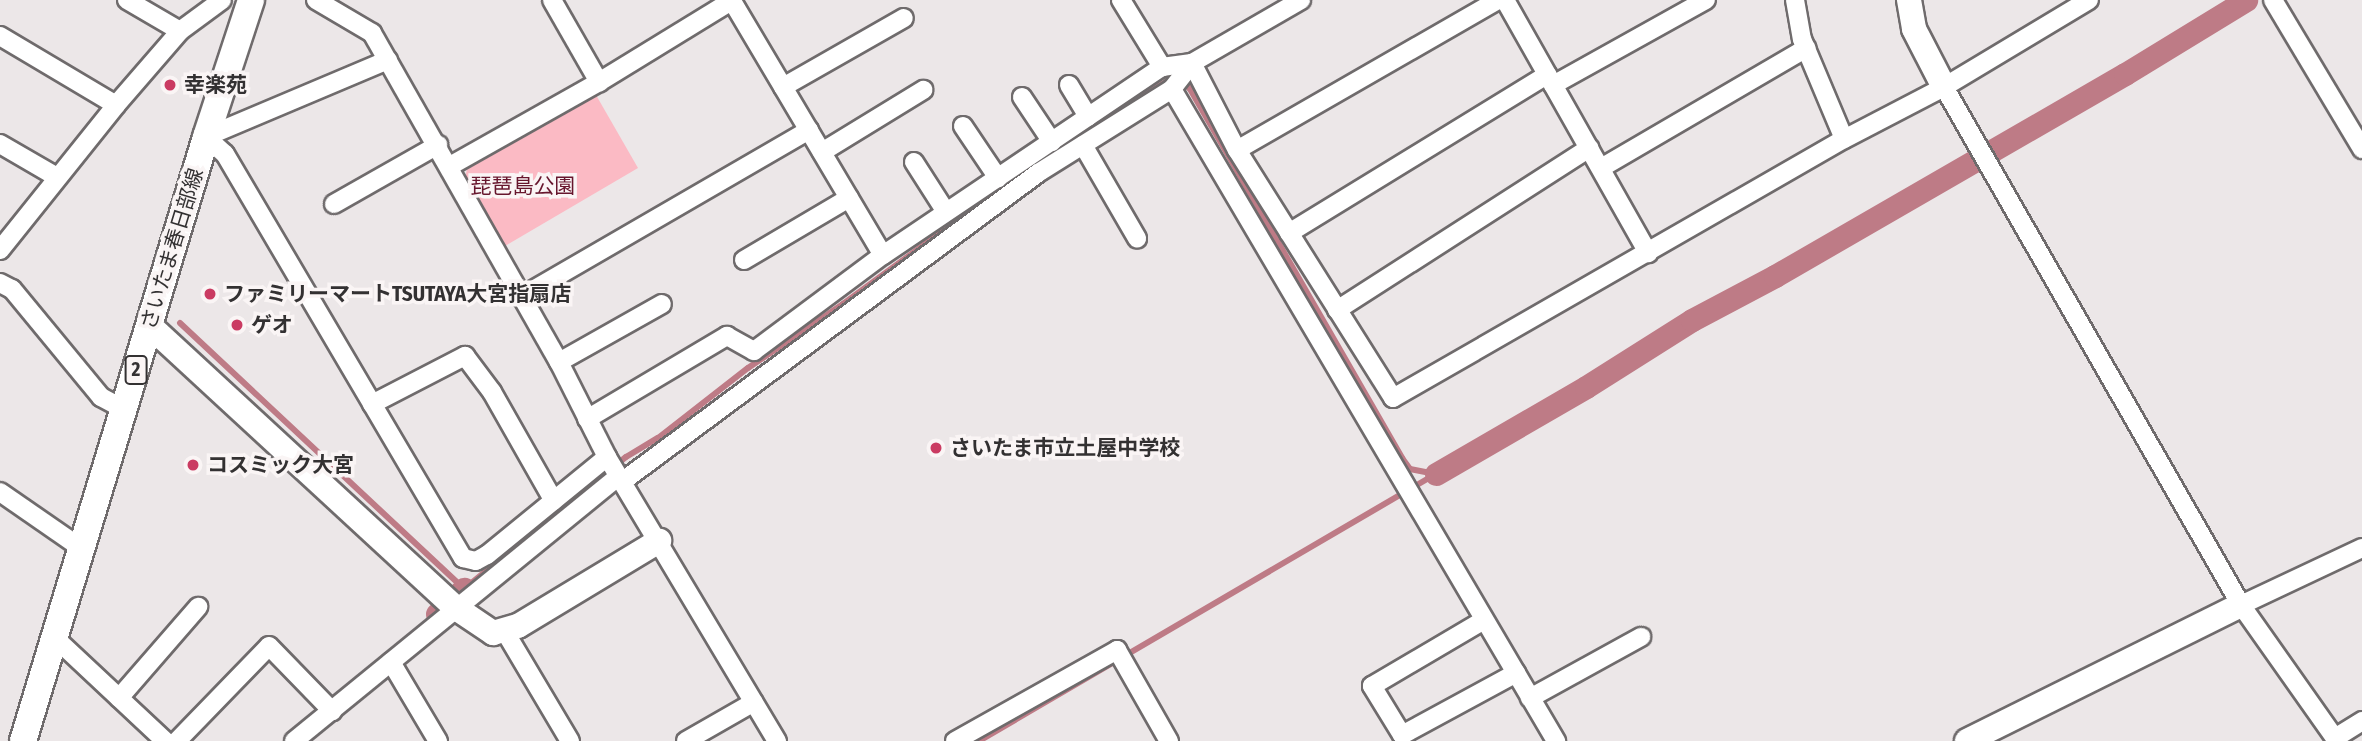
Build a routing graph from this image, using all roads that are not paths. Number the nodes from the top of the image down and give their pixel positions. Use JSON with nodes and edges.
{"nodes":[{"id":1,"x":127,"y":0,"type":"edge"},
{"id":2,"x":222,"y":0,"type":"edge"},
{"id":3,"x":251,"y":0,"type":"edge"},
{"id":4,"x":316,"y":0,"type":"edge"},
{"id":5,"x":552,"y":0,"type":"edge"},
{"id":6,"x":732,"y":0,"type":"edge"},
{"id":7,"x":1121,"y":0,"type":"edge"},
{"id":8,"x":1301,"y":0,"type":"edge"},
{"id":9,"x":1498,"y":0,"type":"edge"},
{"id":10,"x":1505,"y":0,"type":"edge"},
{"id":11,"x":1706,"y":0,"type":"edge"},
{"id":12,"x":1794,"y":0,"type":"edge"},
{"id":13,"x":1909,"y":0,"type":"edge"},
{"id":14,"x":2089,"y":0,"type":"edge"},
{"id":15,"x":2273,"y":0,"type":"edge"},
{"id":16,"x":904,"y":18,"type":"dead end"},
{"id":17,"x":180,"y":31,"type":"junction"},
{"id":18,"x":0,"y":36,"type":"edge"},
{"id":19,"x":1806,"y":48,"type":"junction"},
{"id":20,"x":388,"y":60,"type":"junction"},
{"id":21,"x":1192,"y":63,"type":"junction"},
{"id":22,"x":1162,"y":67,"type":"junction"},
{"id":23,"x":1550,"y":80,"type":"junction"},
{"id":24,"x":599,"y":82,"type":"junction"},
{"id":25,"x":1069,"y":85,"type":"dead end"},
{"id":26,"x":783,"y":87,"type":"junction"},
{"id":27,"x":1944,"y":87,"type":"junction"},
{"id":28,"x":1172,"y":89,"type":"junction"},
{"id":29,"x":923,"y":90,"type":"dead end"},
{"id":30,"x":1023,"y":97,"type":"dead end"},
{"id":31,"x":116,"y":105,"type":"junction"},
{"id":32,"x":1088,"y":117,"type":"junction"},
{"id":33,"x":963,"y":127,"type":"dead end"},
{"id":34,"x":809,"y":130,"type":"junction"},
{"id":35,"x":205,"y":137,"type":"junction"},
{"id":36,"x":1844,"y":139,"type":"junction"},
{"id":37,"x":1052,"y":142,"type":"junction"},
{"id":38,"x":0,"y":144,"type":"edge"},
{"id":39,"x":438,"y":145,"type":"junction"},
{"id":40,"x":1083,"y":145,"type":"junction"},
{"id":41,"x":1589,"y":148,"type":"junction"},
{"id":42,"x":2362,"y":149,"type":"edge"},
{"id":43,"x":1237,"y":150,"type":"junction"},
{"id":44,"x":822,"y":152,"type":"junction"},
{"id":45,"x":914,"y":162,"type":"dead end"},
{"id":46,"x":450,"y":166,"type":"junction"},
{"id":47,"x":1601,"y":168,"type":"junction"},
{"id":48,"x":57,"y":177,"type":"junction"},
{"id":49,"x":998,"y":178,"type":"junction"},
{"id":50,"x":849,"y":198,"type":"junction"},
{"id":51,"x":334,"y":204,"type":"dead end"},
{"id":52,"x":946,"y":212,"type":"junction"},
{"id":53,"x":1289,"y":233,"type":"junction"},
{"id":54,"x":1137,"y":238,"type":"dead end"},
{"id":55,"x":0,"y":250,"type":"edge"},
{"id":56,"x":1648,"y":253,"type":"junction"},
{"id":57,"x":883,"y":255,"type":"junction"},
{"id":58,"x":744,"y":260,"type":"dead end"},
{"id":59,"x":0,"y":283,"type":"edge"},
{"id":60,"x":521,"y":297,"type":"junction"},
{"id":61,"x":662,"y":304,"type":"dead end"},
{"id":62,"x":1337,"y":310,"type":"junction"},
{"id":63,"x":149,"y":325,"type":"junction"},
{"id":64,"x":559,"y":362,"type":"junction"},
{"id":65,"x":372,"y":404,"type":"junction"},
{"id":66,"x":124,"y":410,"type":"junction"},
{"id":67,"x":587,"y":419,"type":"junction"},
{"id":68,"x":615,"y":469,"type":"junction"},
{"id":69,"x":0,"y":492,"type":"edge"},
{"id":70,"x":554,"y":501,"type":"junction"},
{"id":71,"x":659,"y":541,"type":"junction"},
{"id":72,"x":81,"y":548,"type":"junction"},
{"id":73,"x":2362,"y":548,"type":"edge"},
{"id":74,"x":2241,"y":606,"type":"junction"},
{"id":75,"x":198,"y":607,"type":"dead end"},
{"id":76,"x":456,"y":608,"type":"junction"},
{"id":77,"x":1484,"y":621,"type":"junction"},
{"id":78,"x":504,"y":630,"type":"junction"},
{"id":79,"x":54,"y":637,"type":"junction"},
{"id":80,"x":1641,"y":637,"type":"dead end"},
{"id":81,"x":391,"y":662,"type":"junction"},
{"id":82,"x":1516,"y":674,"type":"junction"},
{"id":83,"x":119,"y":698,"type":"junction"},
{"id":84,"x":1530,"y":698,"type":"junction"},
{"id":85,"x":754,"y":702,"type":"junction"},
{"id":86,"x":332,"y":711,"type":"junction"},
{"id":87,"x":2362,"y":721,"type":"edge"},
{"id":88,"x":561,"y":738,"type":"edge"},
{"id":89,"x":2336,"y":740,"type":"edge"},
{"id":90,"x":23,"y":741,"type":"edge"},
{"id":91,"x":165,"y":741,"type":"edge"},
{"id":92,"x":177,"y":741,"type":"edge"},
{"id":93,"x":294,"y":741,"type":"edge"},
{"id":94,"x":438,"y":741,"type":"edge"},
{"id":95,"x":686,"y":741,"type":"edge"},
{"id":96,"x":777,"y":741,"type":"edge"},
{"id":97,"x":955,"y":741,"type":"edge"},
{"id":98,"x":1169,"y":741,"type":"edge"},
{"id":99,"x":1556,"y":741,"type":"edge"},
{"id":100,"x":1967,"y":741,"type":"edge"}],
"edges":[{"from":1,"to":17,"type":"street"},
{"from":2,"to":17,"type":"street"},
{"from":3,"to":35,"type":"main road","name":"さいたま春日部線","number":"2"},
{"from":4,"to":20,"type":"street"},
{"from":5,"to":24,"type":"street"},
{"from":6,"to":24,"type":"street"},
{"from":6,"to":26,"type":"street"},
{"from":7,"to":22,"type":"street"},
{"from":8,"to":21,"type":"street"},
{"from":9,"to":43,"type":"street"},
{"from":10,"to":23,"type":"street"},
{"from":11,"to":23,"type":"street"},
{"from":12,"to":19,"type":"street"},
{"from":13,"to":27,"type":"street"},
{"from":14,"to":27,"type":"street"},
{"from":15,"to":42,"type":"street"},
{"from":16,"to":26,"type":"street"},
{"from":17,"to":31,"type":"street"},
{"from":18,"to":31,"type":"street"},
{"from":19,"to":36,"type":"street"},
{"from":19,"to":47,"type":"street"},
{"from":20,"to":35,"type":"street"},
{"from":20,"to":39,"type":"street"},
{"from":21,"to":22,"type":"street"},
{"from":21,"to":28,"type":"street"},
{"from":21,"to":43,"type":"street"},
{"from":22,"to":32,"type":"street"},
{"from":23,"to":41,"type":"street"},
{"from":23,"to":53,"type":"street"},
{"from":24,"to":46,"type":"street"},
{"from":25,"to":32,"type":"street"},
{"from":26,"to":34,"type":"street"},
{"from":27,"to":36,"type":"street"},
{"from":27,"to":74,"type":"street"},
{"from":28,"to":40,"type":"street"},
{"from":28,"to":77,"type":"street"},
{"from":29,"to":44,"type":"street"},
{"from":30,"to":37,"type":"street"},
{"from":31,"to":48,"type":"street"},
{"from":32,"to":37,"type":"street"},
{"from":33,"to":49,"type":"street"},
{"from":34,"to":44,"type":"street"},
{"from":34,"to":60,"type":"street"},
{"from":35,"to":63,"type":"main road","name":"さいたま春日部線","number":"2"},
{"from":35,"to":65,"type":"street"},
{"from":36,"to":56,"type":"street"},
{"from":37,"to":49,"type":"street"},
{"from":38,"to":48,"type":"street"},
{"from":39,"to":46,"type":"street"},
{"from":39,"to":51,"type":"street"},
{"from":40,"to":54,"type":"street"},
{"from":40,"to":68,"type":"street"},
{"from":41,"to":47,"type":"street"},
{"from":41,"to":62,"type":"street"},
{"from":43,"to":53,"type":"street"},
{"from":44,"to":50,"type":"street"},
{"from":45,"to":52,"type":"street"},
{"from":46,"to":60,"type":"street"},
{"from":47,"to":56,"type":"street"},
{"from":48,"to":55,"type":"street"},
{"from":49,"to":52,"type":"street"},
{"from":50,"to":57,"type":"street"},
{"from":50,"to":58,"type":"street"},
{"from":52,"to":57,"type":"street"},
{"from":53,"to":62,"type":"street"},
{"from":56,"to":62,"type":"street"},
{"from":57,"to":67,"type":"street"},
{"from":59,"to":66,"type":"street"},
{"from":60,"to":64,"type":"street"},
{"from":61,"to":64,"type":"street"},
{"from":63,"to":66,"type":"main road","name":"さいたま春日部線","number":"2"},
{"from":63,"to":76,"type":"street"},
{"from":64,"to":67,"type":"street"},
{"from":65,"to":70,"type":"street"},
{"from":65,"to":70,"type":"street"},
{"from":66,"to":72,"type":"main road","name":"さいたま春日部線","number":"2"},
{"from":67,"to":68,"type":"street"},
{"from":68,"to":70,"type":"street"},
{"from":68,"to":71,"type":"street"},
{"from":68,"to":76,"type":"street"},
{"from":69,"to":72,"type":"street"},
{"from":71,"to":78,"type":"street"},
{"from":71,"to":85,"type":"street"},
{"from":72,"to":79,"type":"main road","name":"さいたま春日部線","number":"2"},
{"from":73,"to":74,"type":"street"},
{"from":74,"to":89,"type":"street"},
{"from":74,"to":100,"type":"street"},
{"from":75,"to":83,"type":"street"},
{"from":76,"to":78,"type":"street"},
{"from":76,"to":81,"type":"street"},
{"from":77,"to":82,"type":"street"},
{"from":77,"to":82,"type":"street"},
{"from":78,"to":88,"type":"street"},
{"from":79,"to":83,"type":"street"},
{"from":79,"to":90,"type":"main road","name":"さいたま春日部線","number":"2"},
{"from":80,"to":84,"type":"street"},
{"from":81,"to":86,"type":"street"},
{"from":81,"to":94,"type":"street"},
{"from":82,"to":84,"type":"street"},
{"from":83,"to":91,"type":"street"},
{"from":84,"to":99,"type":"street"},
{"from":85,"to":95,"type":"street"},
{"from":85,"to":96,"type":"street"},
{"from":86,"to":92,"type":"street"},
{"from":86,"to":93,"type":"street"},
{"from":87,"to":89,"type":"street"},
{"from":97,"to":98,"type":"street"}]}
